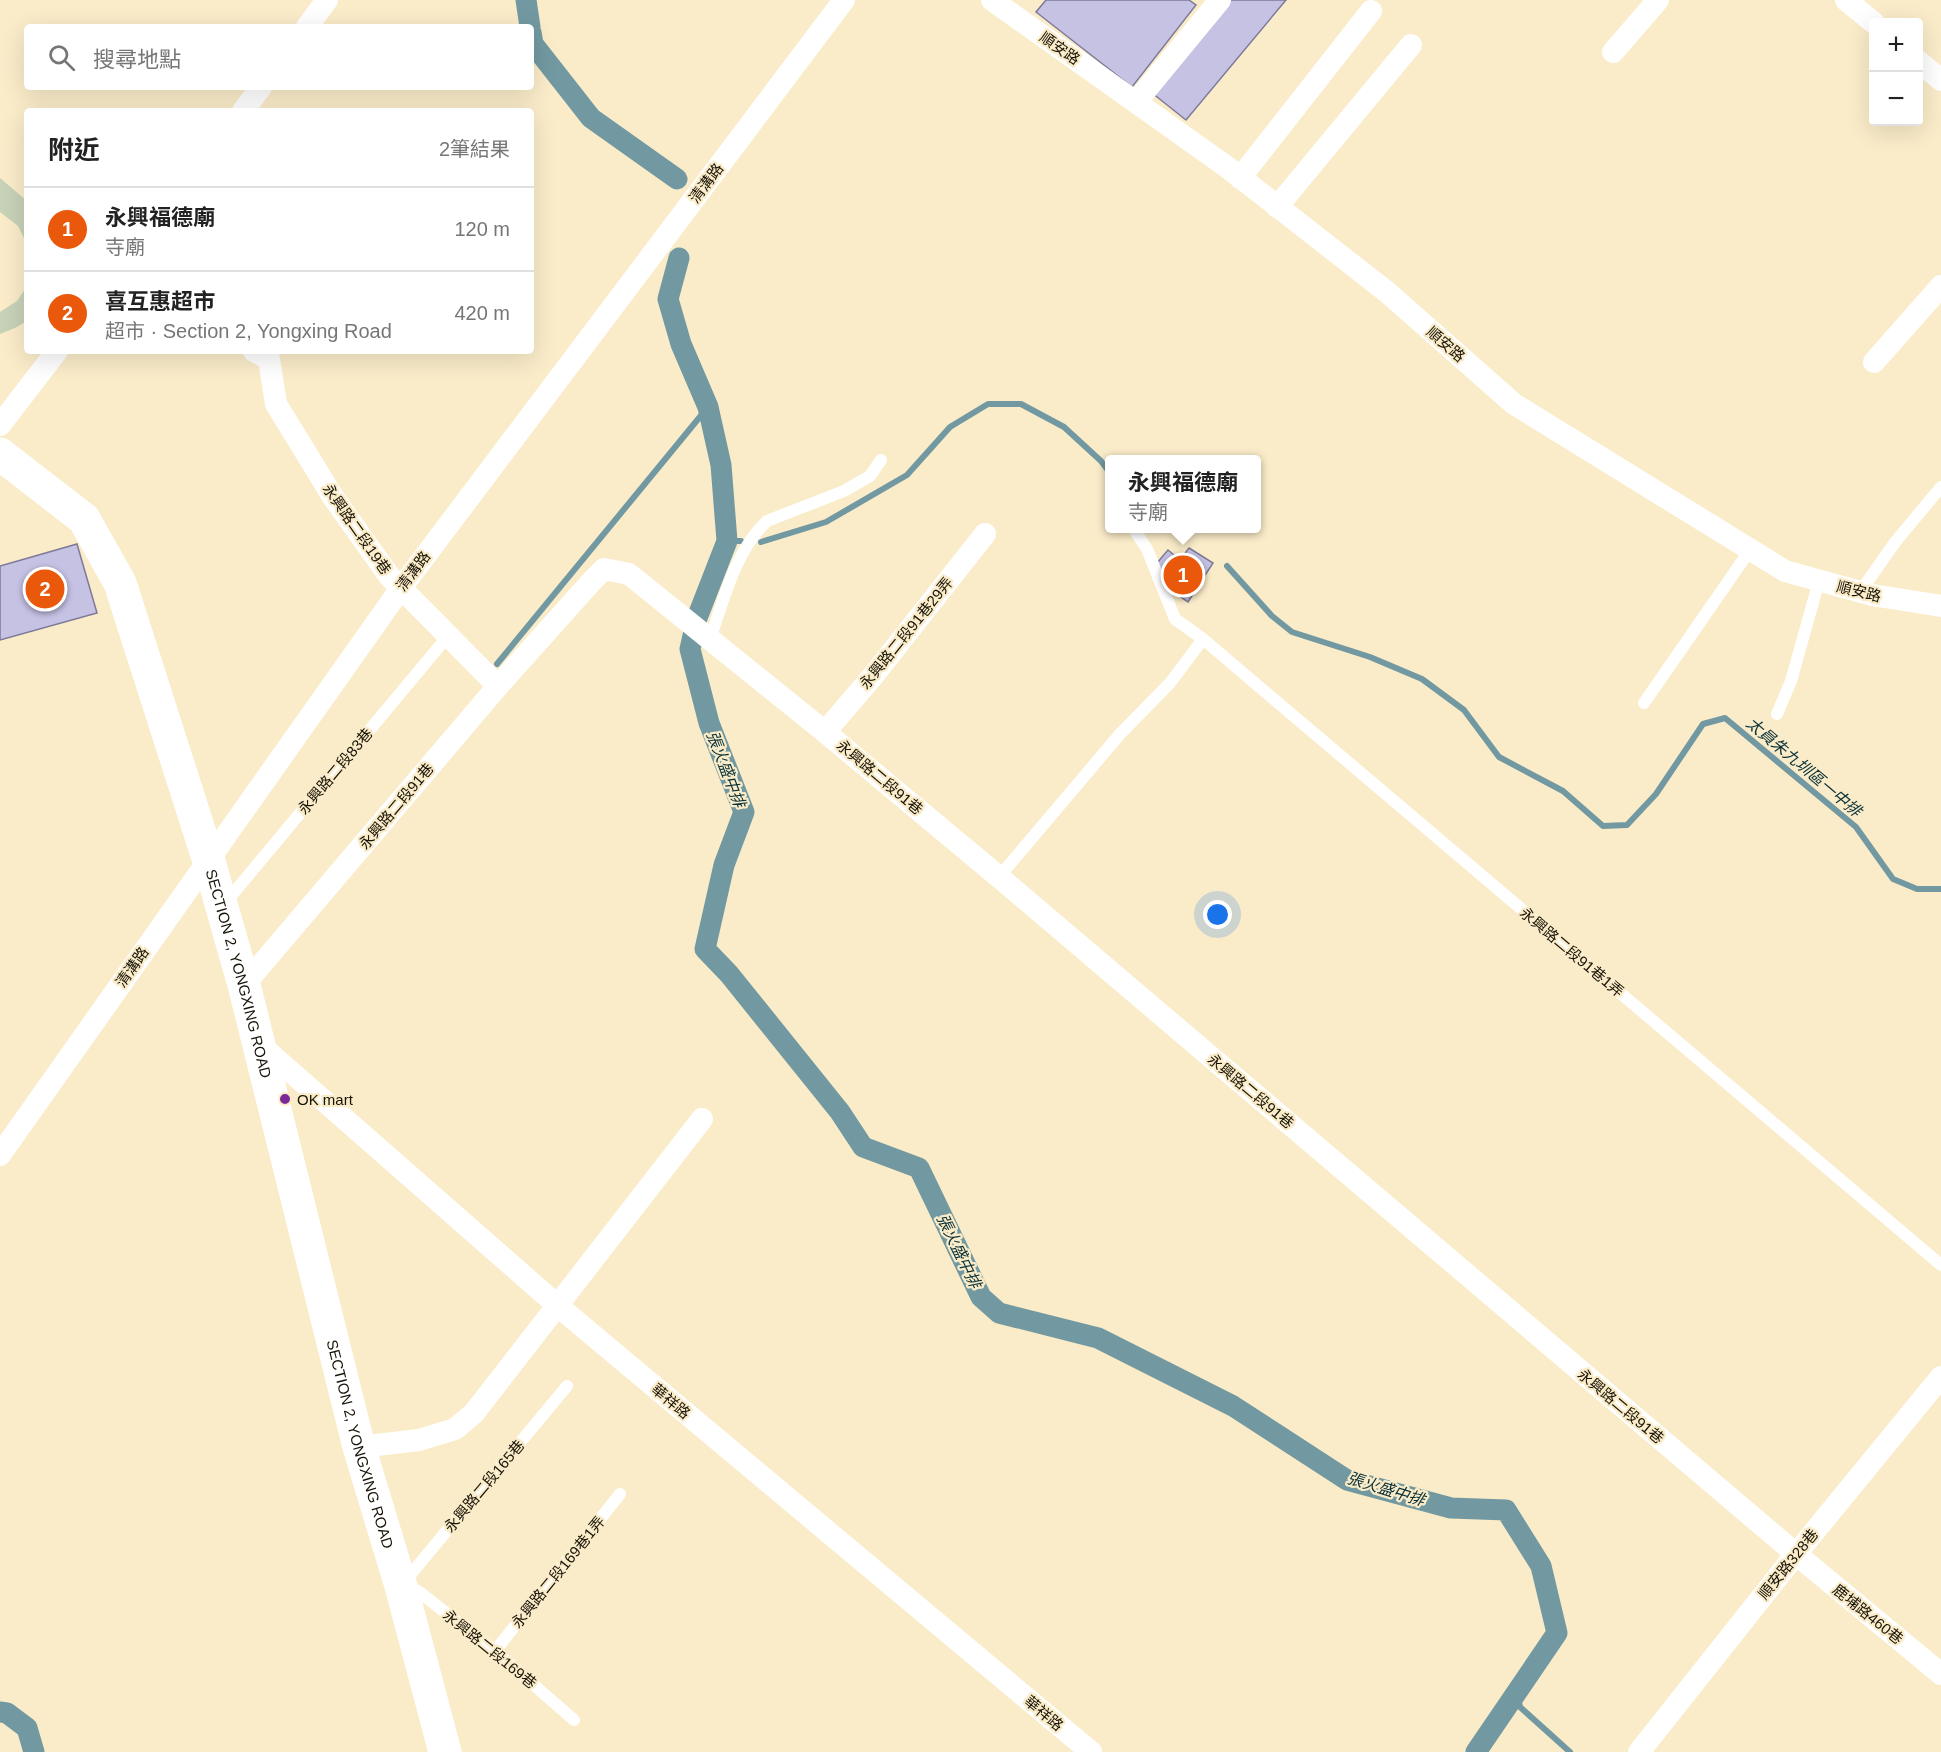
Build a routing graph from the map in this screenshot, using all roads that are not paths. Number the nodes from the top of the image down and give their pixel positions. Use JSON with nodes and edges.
{"nodes":[{"id":1,"x":327,"y":0,"type":"edge"},
{"id":2,"x":844,"y":0,"type":"edge"},
{"id":3,"x":992,"y":0,"type":"edge"},
{"id":4,"x":1220,"y":0,"type":"edge"},
{"id":5,"x":1659,"y":0,"type":"edge"},
{"id":6,"x":1846,"y":0,"type":"edge"},
{"id":7,"x":1371,"y":11,"type":"dead end"},
{"id":8,"x":1869,"y":19,"type":"edge"},
{"id":9,"x":309,"y":24,"type":"edge"},
{"id":10,"x":1411,"y":45,"type":"dead end"},
{"id":11,"x":1613,"y":52,"type":"dead end"},
{"id":12,"x":1923,"y":65,"type":"edge"},
{"id":13,"x":1941,"y":80,"type":"edge"},
{"id":14,"x":259,"y":90,"type":"edge"},
{"id":15,"x":1136,"y":102,"type":"junction"},
{"id":16,"x":245,"y":108,"type":"edge"},
{"id":17,"x":1240,"y":178,"type":"junction"},
{"id":18,"x":1277,"y":207,"type":"junction"},
{"id":19,"x":1941,"y":286,"type":"edge"},
{"id":20,"x":55,"y":354,"type":"edge"},
{"id":21,"x":260,"y":354,"type":"edge"},
{"id":22,"x":1874,"y":362,"type":"dead end"},
{"id":23,"x":0,"y":425,"type":"edge"},
{"id":24,"x":0,"y":454,"type":"edge"},
{"id":25,"x":881,"y":460,"type":"dead end"},
{"id":26,"x":1941,"y":487,"type":"edge"},
{"id":27,"x":1136,"y":533,"type":"edge"},
{"id":28,"x":985,"y":534,"type":"dead end"},
{"id":29,"x":1750,"y":550,"type":"junction"},
{"id":30,"x":1820,"y":581,"type":"junction"},
{"id":31,"x":400,"y":588,"type":"junction"},
{"id":32,"x":1860,"y":592,"type":"junction"},
{"id":33,"x":1941,"y":606,"type":"edge"},
{"id":34,"x":700,"y":631,"type":"junction"},
{"id":35,"x":448,"y":636,"type":"junction"},
{"id":36,"x":1203,"y":639,"type":"junction"},
{"id":37,"x":498,"y":686,"type":"junction"},
{"id":38,"x":1644,"y":703,"type":"dead end"},
{"id":39,"x":1777,"y":714,"type":"dead end"},
{"id":40,"x":825,"y":732,"type":"junction"},
{"id":41,"x":208,"y":858,"type":"junction"},
{"id":42,"x":999,"y":877,"type":"junction"},
{"id":43,"x":222,"y":907,"type":"junction"},
{"id":44,"x":244,"y":985,"type":"junction"},
{"id":45,"x":258,"y":1042,"type":"junction"},
{"id":46,"x":702,"y":1119,"type":"dead end"},
{"id":47,"x":0,"y":1155,"type":"edge"},
{"id":48,"x":1941,"y":1265,"type":"edge"},
{"id":49,"x":558,"y":1306,"type":"junction"},
{"id":50,"x":1941,"y":1377,"type":"edge"},
{"id":51,"x":567,"y":1386,"type":"dead end"},
{"id":52,"x":359,"y":1447,"type":"junction"},
{"id":53,"x":620,"y":1494,"type":"dead end"},
{"id":54,"x":1796,"y":1554,"type":"junction"},
{"id":55,"x":401,"y":1586,"type":"junction"},
{"id":56,"x":495,"y":1651,"type":"junction"},
{"id":57,"x":1941,"y":1674,"type":"edge"},
{"id":58,"x":574,"y":1720,"type":"dead end"},
{"id":59,"x":445,"y":1752,"type":"edge"},
{"id":60,"x":1091,"y":1752,"type":"edge"},
{"id":61,"x":1639,"y":1752,"type":"edge"}],
"edges":[{"from":1,"to":9,"type":"street"},
{"from":2,"to":31,"type":"street","name":"清溝路"},
{"from":3,"to":15,"type":"street","name":"順安路"},
{"from":4,"to":15,"type":"street"},
{"from":5,"to":11,"type":"street"},
{"from":6,"to":8,"type":"street"},
{"from":7,"to":17,"type":"street"},
{"from":10,"to":18,"type":"street"},
{"from":12,"to":13,"type":"street"},
{"from":14,"to":16,"type":"street"},
{"from":15,"to":17,"type":"street","name":"順安路"},
{"from":17,"to":18,"type":"street","name":"順安路"},
{"from":18,"to":29,"type":"street","name":"順安路"},
{"from":19,"to":22,"type":"street"},
{"from":20,"to":23,"type":"street"},
{"from":21,"to":31,"type":"street","name":"永興路二段19巷"},
{"from":24,"to":41,"type":"street","name":"SECTION 2, YONGXING ROAD"},
{"from":25,"to":34,"type":"lane"},
{"from":26,"to":32,"type":"lane"},
{"from":27,"to":36,"type":"lane","name":"永興路二段91巷1弄"},
{"from":28,"to":40,"type":"street","name":"永興路二段91巷29弄"},
{"from":29,"to":30,"type":"street","name":"順安路"},
{"from":29,"to":38,"type":"lane"},
{"from":30,"to":32,"type":"street","name":"順安路"},
{"from":30,"to":39,"type":"lane"},
{"from":31,"to":35,"type":"street","name":"永興路二段19巷"},
{"from":31,"to":41,"type":"street","name":"清溝路"},
{"from":32,"to":33,"type":"street","name":"順安路"},
{"from":34,"to":37,"type":"street","name":"永興路二段91巷"},
{"from":34,"to":40,"type":"street","name":"永興路二段91巷"},
{"from":35,"to":37,"type":"street","name":"永興路二段19巷"},
{"from":35,"to":43,"type":"lane","name":"永興路二段83巷"},
{"from":36,"to":42,"type":"lane"},
{"from":36,"to":48,"type":"lane","name":"永興路二段91巷1弄"},
{"from":37,"to":44,"type":"street","name":"永興路二段91巷"},
{"from":40,"to":42,"type":"street","name":"永興路二段91巷"},
{"from":41,"to":43,"type":"street","name":"SECTION 2, YONGXING ROAD"},
{"from":41,"to":47,"type":"street","name":"清溝路"},
{"from":42,"to":54,"type":"street","name":"永興路二段91巷"},
{"from":43,"to":44,"type":"street","name":"SECTION 2, YONGXING ROAD"},
{"from":44,"to":45,"type":"street","name":"SECTION 2, YONGXING ROAD"},
{"from":45,"to":49,"type":"street","name":"華祥路"},
{"from":45,"to":52,"type":"street","name":"SECTION 2, YONGXING ROAD"},
{"from":46,"to":49,"type":"street"},
{"from":49,"to":52,"type":"street"},
{"from":49,"to":60,"type":"street","name":"華祥路"},
{"from":50,"to":54,"type":"street","name":"順安路328巷"},
{"from":51,"to":55,"type":"lane","name":"永興路二段165巷"},
{"from":52,"to":55,"type":"street","name":"SECTION 2, YONGXING ROAD"},
{"from":53,"to":56,"type":"lane","name":"永興路二段169巷1弄"},
{"from":54,"to":57,"type":"street","name":"鹿埔路460巷"},
{"from":54,"to":61,"type":"street","name":"順安路328巷"},
{"from":55,"to":56,"type":"lane","name":"永興路二段169巷"},
{"from":55,"to":59,"type":"street","name":"SECTION 2, YONGXING ROAD"},
{"from":56,"to":58,"type":"lane","name":"永興路二段169巷"}]}
